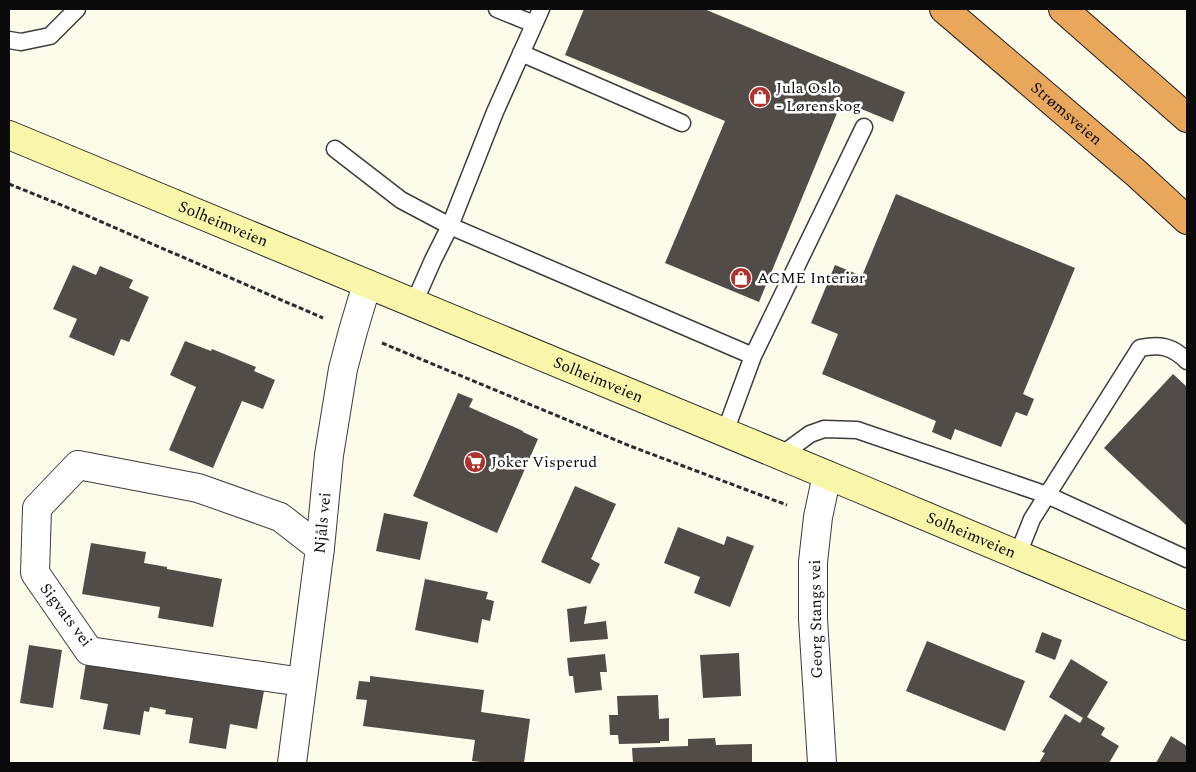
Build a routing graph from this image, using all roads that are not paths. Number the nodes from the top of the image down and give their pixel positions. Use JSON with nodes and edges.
{"nodes":[{"id":1,"x":77,"y":9,"type":"edge"},
{"id":2,"x":497,"y":9,"type":"edge"},
{"id":3,"x":541,"y":9,"type":"edge"},
{"id":4,"x":944,"y":9,"type":"edge"},
{"id":5,"x":1063,"y":9,"type":"edge"},
{"id":6,"x":534,"y":24,"type":"junction"},
{"id":7,"x":9,"y":40,"type":"edge"},
{"id":8,"x":521,"y":53,"type":"junction"},
{"id":9,"x":1187,"y":118,"type":"edge"},
{"id":10,"x":682,"y":123,"type":"dead end"},
{"id":11,"x":864,"y":127,"type":"dead end"},
{"id":12,"x":9,"y":135,"type":"edge"},
{"id":13,"x":335,"y":149,"type":"dead end"},
{"id":14,"x":1187,"y":220,"type":"edge"},
{"id":15,"x":450,"y":226,"type":"junction"},
{"id":16,"x":367,"y":284,"type":"junction"},
{"id":17,"x":414,"y":303,"type":"junction"},
{"id":18,"x":753,"y":356,"type":"junction"},
{"id":19,"x":1187,"y":361,"type":"edge"},
{"id":20,"x":725,"y":432,"type":"junction"},
{"id":21,"x":780,"y":456,"type":"junction"},
{"id":22,"x":826,"y":475,"type":"junction"},
{"id":23,"x":1047,"y":495,"type":"junction"},
{"id":24,"x":320,"y":548,"type":"junction"},
{"id":25,"x":1018,"y":554,"type":"junction"},
{"id":26,"x":1187,"y":560,"type":"edge"},
{"id":27,"x":1187,"y":626,"type":"edge"},
{"id":28,"x":302,"y":682,"type":"junction"},
{"id":29,"x":292,"y":763,"type":"edge"},
{"id":30,"x":822,"y":763,"type":"edge"}],
"edges":[{"from":1,"to":7,"type":"lane"},
{"from":2,"to":6,"type":"lane"},
{"from":3,"to":6,"type":"lane"},
{"from":4,"to":14,"type":"highway","name":"Strømsveien"},
{"from":5,"to":9,"type":"highway"},
{"from":6,"to":8,"type":"lane"},
{"from":8,"to":10,"type":"lane"},
{"from":8,"to":15,"type":"lane"},
{"from":11,"to":18,"type":"lane"},
{"from":12,"to":16,"type":"main road","name":"Solheimveien"},
{"from":13,"to":15,"type":"lane"},
{"from":15,"to":17,"type":"lane"},
{"from":15,"to":18,"type":"lane"},
{"from":16,"to":17,"type":"main road","name":"Solheimveien"},
{"from":16,"to":24,"type":"street","name":"Njåls vei"},
{"from":17,"to":20,"type":"main road","name":"Solheimveien"},
{"from":18,"to":20,"type":"lane"},
{"from":19,"to":23,"type":"lane"},
{"from":20,"to":21,"type":"main road","name":"Solheimveien"},
{"from":21,"to":22,"type":"main road","name":"Solheimveien"},
{"from":21,"to":23,"type":"lane"},
{"from":22,"to":25,"type":"main road","name":"Solheimveien"},
{"from":22,"to":30,"type":"street","name":"Georg Stangs vei"},
{"from":23,"to":25,"type":"lane"},
{"from":23,"to":26,"type":"lane"},
{"from":24,"to":28,"type":"street","name":"Njåls vei"},
{"from":24,"to":28,"type":"street","name":"Sigvats vei"},
{"from":25,"to":27,"type":"main road","name":"Solheimveien"},
{"from":28,"to":29,"type":"street","name":"Njåls vei"}]}
